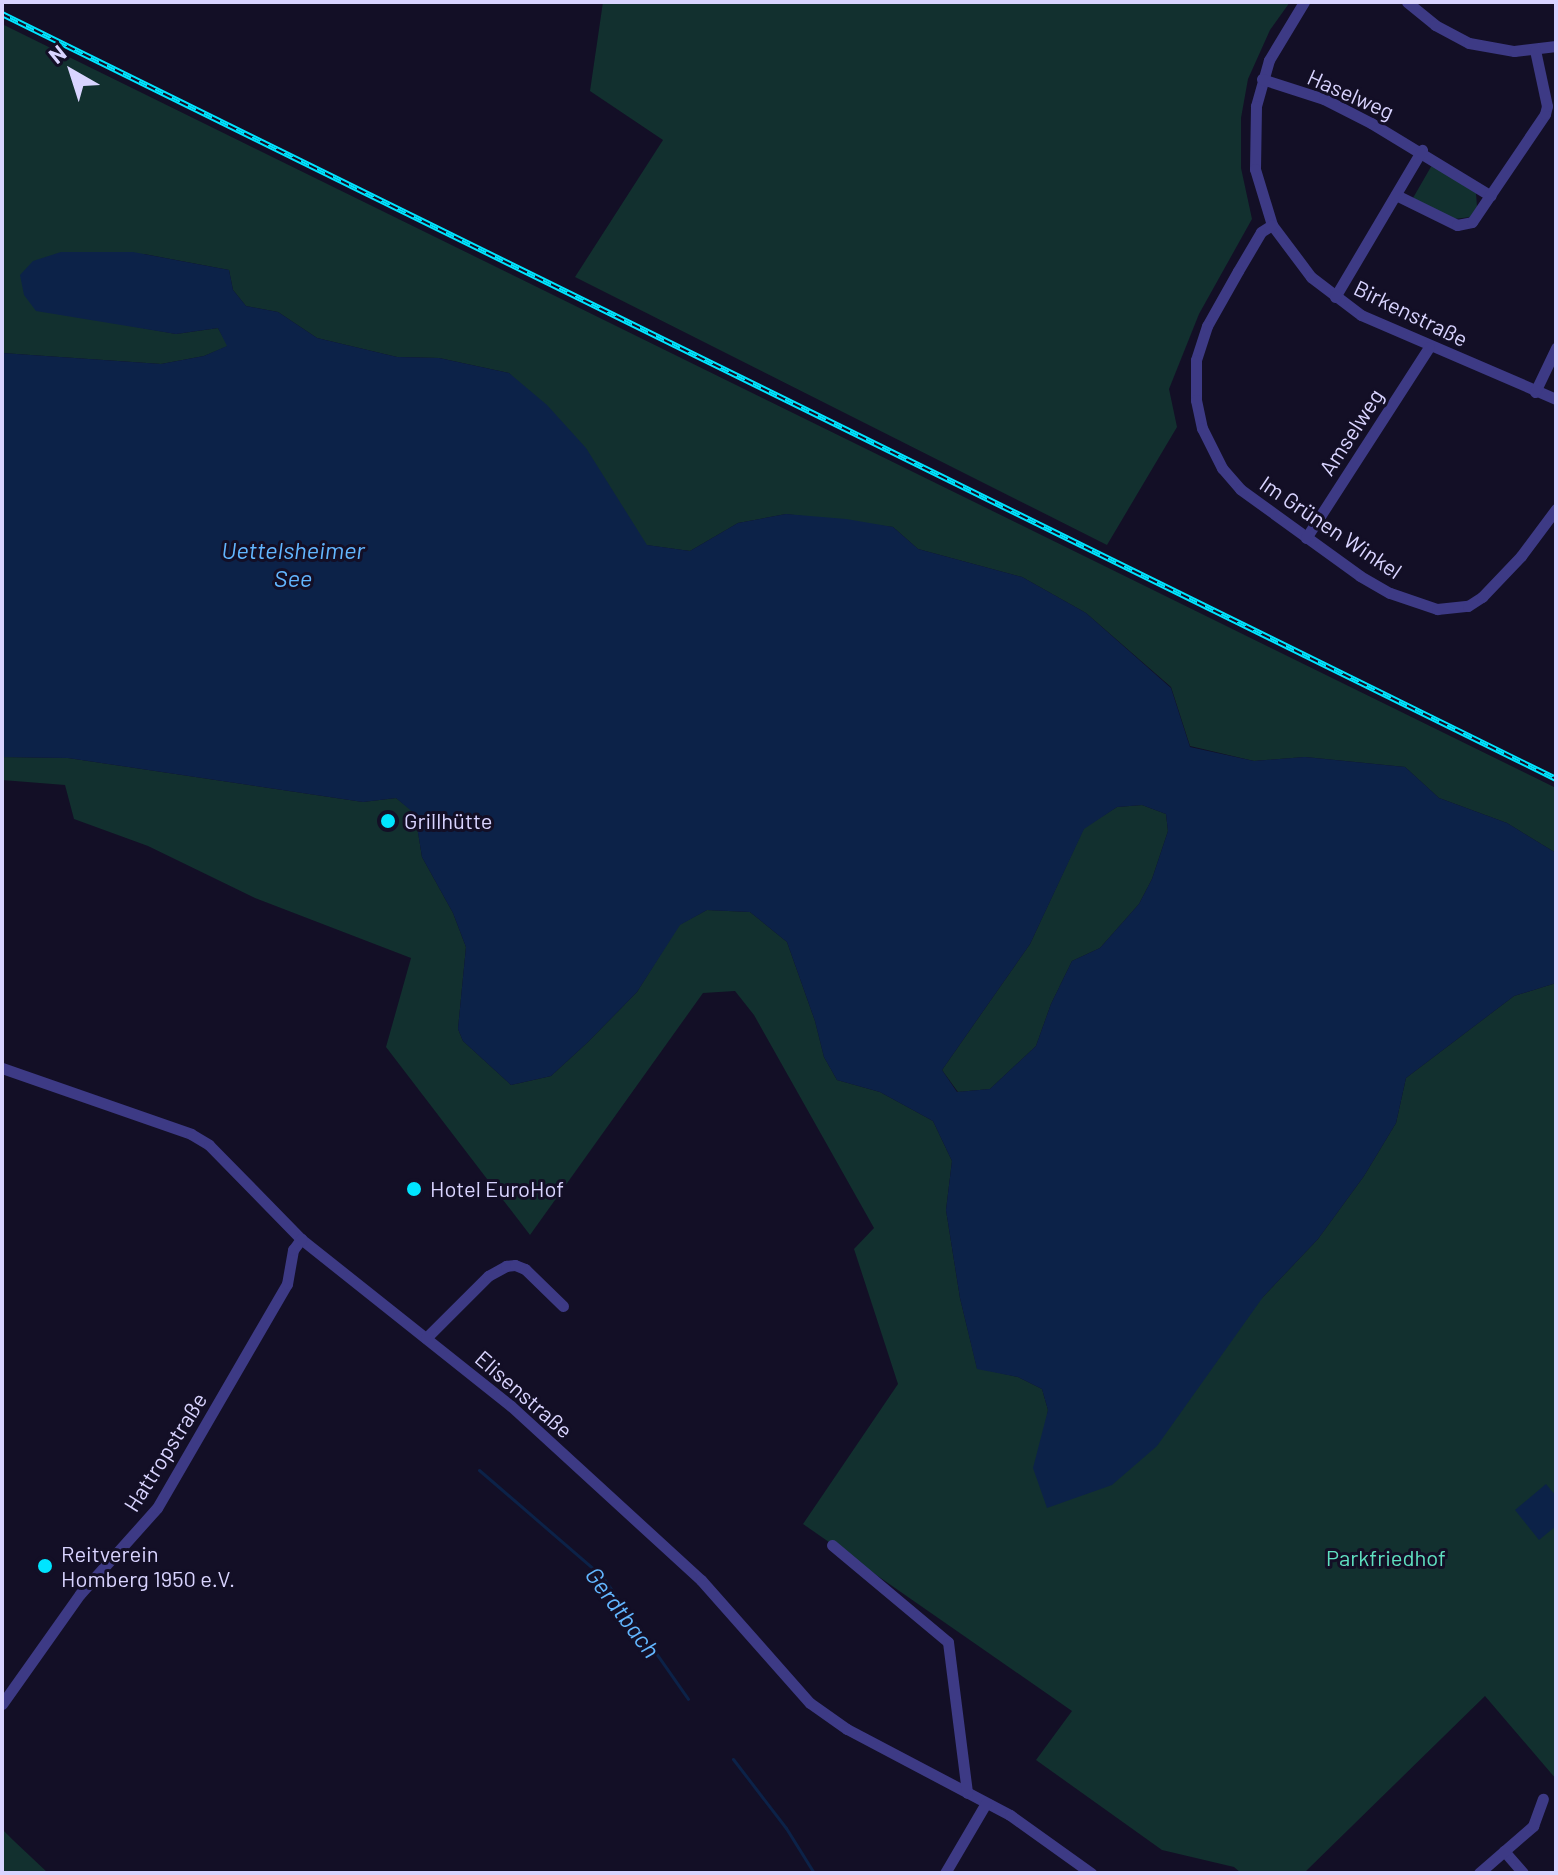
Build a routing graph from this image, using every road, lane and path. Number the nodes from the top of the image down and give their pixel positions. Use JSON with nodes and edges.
{"nodes":[{"id":1,"x":1304,"y":2,"type":"edge"},
{"id":2,"x":1407,"y":2,"type":"edge"},
{"id":3,"x":1556,"y":46,"type":"edge"},
{"id":4,"x":1535,"y":50,"type":"junction"},
{"id":5,"x":1262,"y":79,"type":"junction"},
{"id":6,"x":1422,"y":150,"type":"junction"},
{"id":7,"x":1396,"y":195,"type":"junction"},
{"id":8,"x":1491,"y":196,"type":"junction"},
{"id":9,"x":1272,"y":225,"type":"junction"},
{"id":10,"x":1335,"y":297,"type":"junction"},
{"id":11,"x":1429,"y":347,"type":"junction"},
{"id":12,"x":1556,"y":348,"type":"edge"},
{"id":13,"x":1535,"y":392,"type":"junction"},
{"id":14,"x":1556,"y":399,"type":"edge"},
{"id":15,"x":1556,"y":509,"type":"edge"},
{"id":16,"x":1306,"y":538,"type":"junction"},
{"id":17,"x":2,"y":1068,"type":"edge"},
{"id":18,"x":301,"y":1239,"type":"junction"},
{"id":19,"x":563,"y":1306,"type":"dead end"},
{"id":20,"x":426,"y":1338,"type":"junction"},
{"id":21,"x":832,"y":1545,"type":"dead end"},
{"id":22,"x":2,"y":1704,"type":"edge"},
{"id":23,"x":967,"y":1793,"type":"junction"},
{"id":24,"x":1543,"y":1799,"type":"dead end"},
{"id":25,"x":986,"y":1803,"type":"junction"},
{"id":26,"x":1504,"y":1851,"type":"junction"},
{"id":27,"x":945,"y":1873,"type":"edge"},
{"id":28,"x":1091,"y":1873,"type":"edge"},
{"id":29,"x":1479,"y":1873,"type":"edge"},
{"id":30,"x":1523,"y":1873,"type":"edge"}],
"edges":[{"from":1,"to":5,"type":"street","name":"Birkenstraße"},
{"from":2,"to":4,"type":"street"},
{"from":3,"to":4,"type":"street"},
{"from":4,"to":8,"type":"street"},
{"from":5,"to":6,"type":"street","name":"Haselweg"},
{"from":5,"to":9,"type":"street","name":"Birkenstraße"},
{"from":6,"to":7,"type":"street"},
{"from":6,"to":8,"type":"street","name":"Haselweg"},
{"from":7,"to":8,"type":"street"},
{"from":7,"to":10,"type":"street"},
{"from":9,"to":10,"type":"street","name":"Birkenstraße"},
{"from":9,"to":16,"type":"street","name":"Im Grünen Winkel"},
{"from":10,"to":11,"type":"street","name":"Birkenstraße"},
{"from":11,"to":13,"type":"street","name":"Birkenstraße"},
{"from":11,"to":16,"type":"street","name":"Amselweg"},
{"from":12,"to":13,"type":"street"},
{"from":13,"to":14,"type":"street","name":"Birkenstraße"},
{"from":15,"to":16,"type":"street","name":"Im Grünen Winkel"},
{"from":17,"to":18,"type":"street","name":"Elisenstraße"},
{"from":18,"to":20,"type":"street","name":"Elisenstraße"},
{"from":18,"to":22,"type":"street","name":"Hattropstraße"},
{"from":19,"to":20,"type":"street"},
{"from":20,"to":23,"type":"street","name":"Elisenstraße"},
{"from":21,"to":23,"type":"street"},
{"from":23,"to":25,"type":"street","name":"Elisenstraße"},
{"from":24,"to":26,"type":"street"},
{"from":25,"to":27,"type":"street"},
{"from":25,"to":28,"type":"street","name":"Elisenstraße"},
{"from":26,"to":29,"type":"street"},
{"from":26,"to":30,"type":"street"}]}
